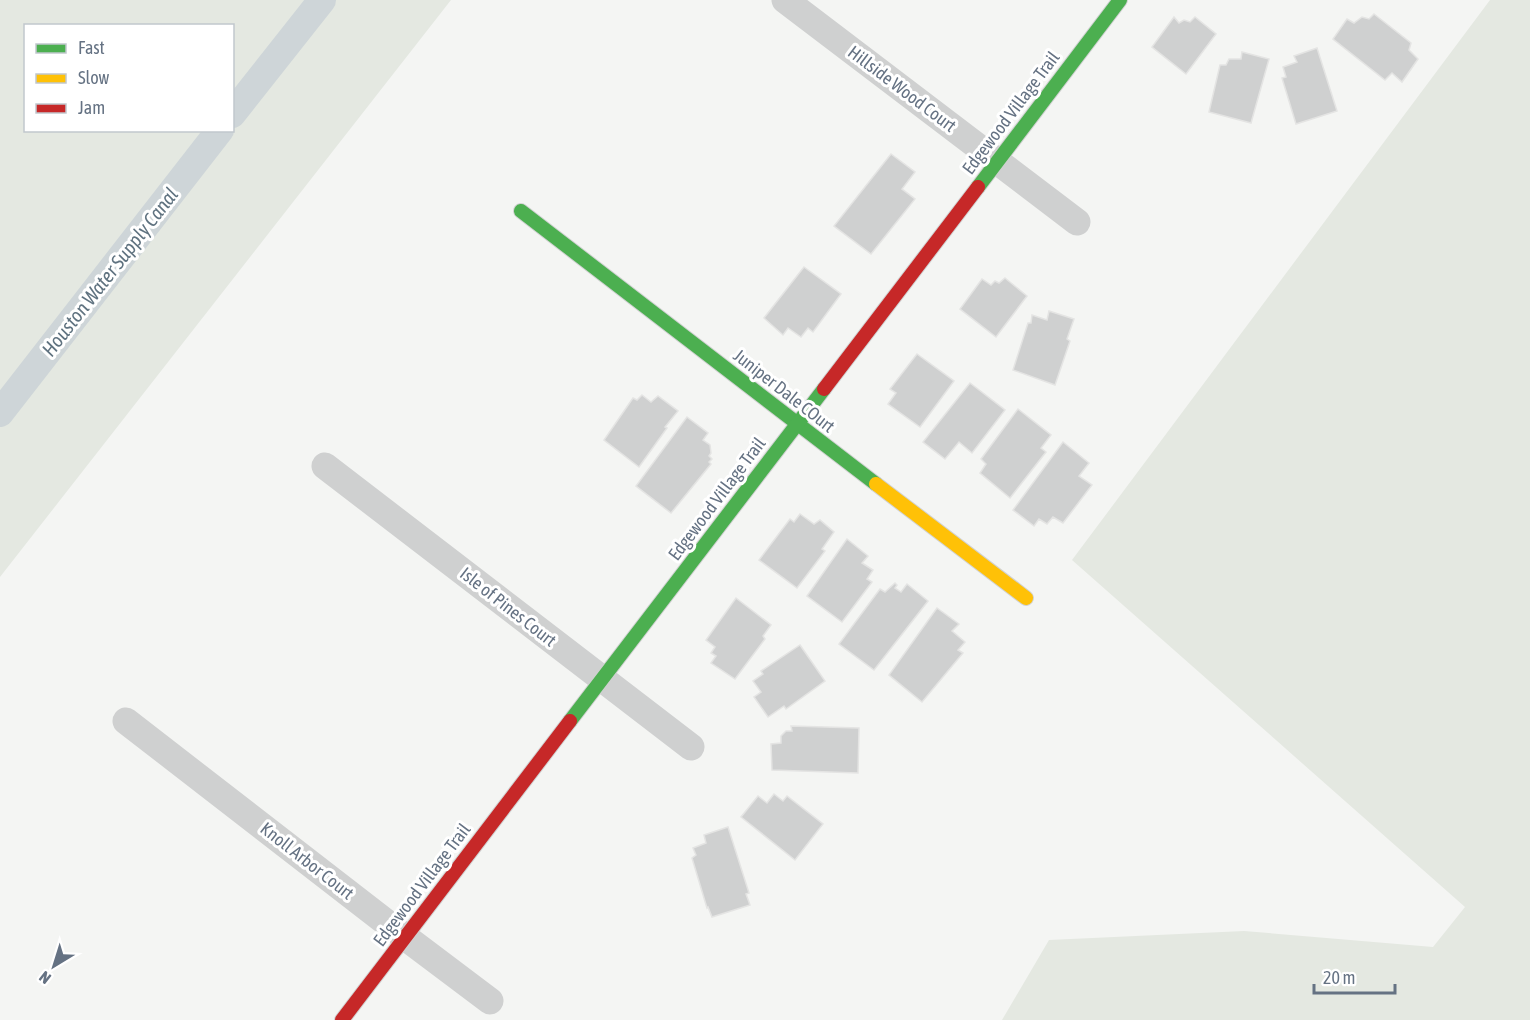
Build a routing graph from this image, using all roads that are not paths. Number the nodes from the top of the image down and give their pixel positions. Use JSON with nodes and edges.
{"nodes":[{"id":1,"x":785,"y":0,"type":"edge"},
{"id":2,"x":1120,"y":0,"type":"edge"},
{"id":3,"x":997,"y":161,"type":"junction"},
{"id":4,"x":521,"y":211,"type":"dead end"},
{"id":5,"x":1077,"y":222,"type":"dead end"},
{"id":6,"x":797,"y":424,"type":"junction"},
{"id":7,"x":325,"y":466,"type":"dead end"},
{"id":8,"x":1026,"y":598,"type":"dead end"},
{"id":9,"x":602,"y":679,"type":"junction"},
{"id":10,"x":126,"y":721,"type":"dead end"},
{"id":11,"x":691,"y":747,"type":"dead end"},
{"id":12,"x":405,"y":937,"type":"junction"},
{"id":13,"x":490,"y":1000,"type":"dead end"},
{"id":14,"x":342,"y":1020,"type":"edge"}],
"edges":[{"from":1,"to":3,"type":"street","name":"Hillside Wood Court"},
{"from":2,"to":3,"type":"street","name":"Edgewood Village Trail"},
{"from":3,"to":5,"type":"street","name":"Hillside Wood Court"},
{"from":3,"to":6,"type":"street","name":"Edgewood Village Trail"},
{"from":4,"to":6,"type":"street","name":"Juniper Dale COurt"},
{"from":6,"to":8,"type":"street","name":"Juniper Dale COurt"},
{"from":6,"to":9,"type":"street","name":"Edgewood Village Trail"},
{"from":7,"to":9,"type":"street","name":"Isle of Pines Court"},
{"from":9,"to":11,"type":"street","name":"Isle of Pines Court"},
{"from":9,"to":12,"type":"street","name":"Edgewood Village Trail"},
{"from":10,"to":12,"type":"street","name":"Knoll Arbor Court"},
{"from":12,"to":13,"type":"street","name":"Knoll Arbor Court"},
{"from":12,"to":14,"type":"street","name":"Edgewood Village Trail"}]}
